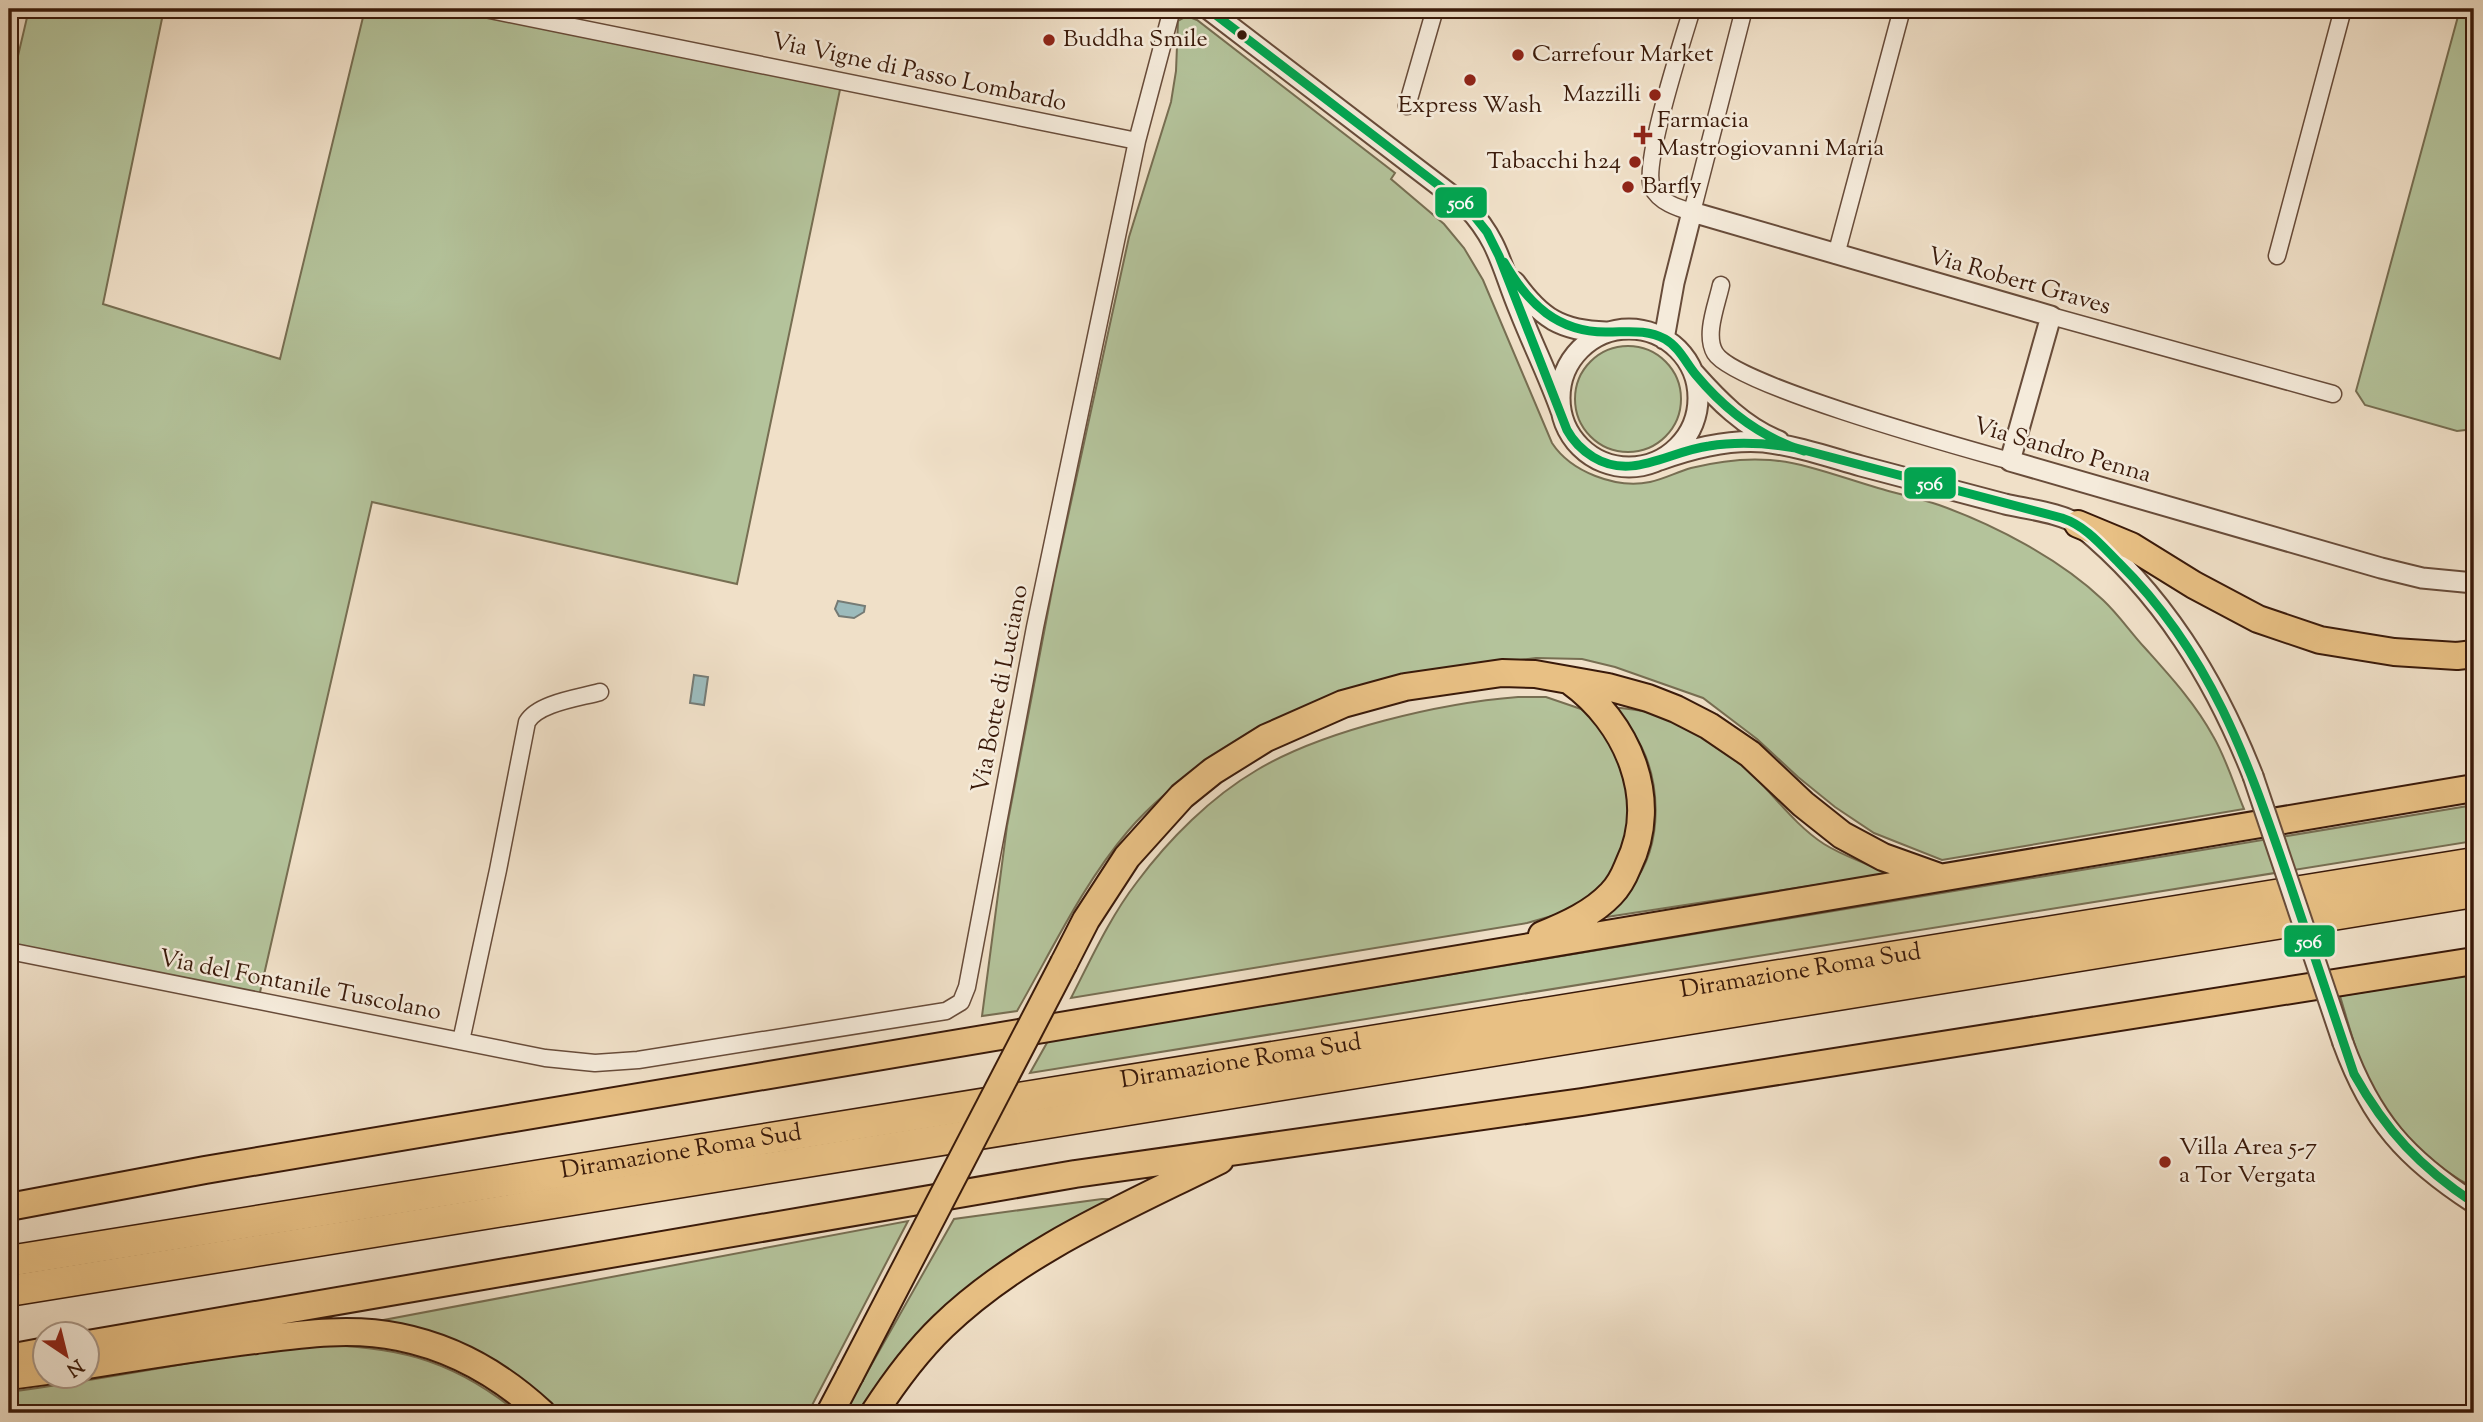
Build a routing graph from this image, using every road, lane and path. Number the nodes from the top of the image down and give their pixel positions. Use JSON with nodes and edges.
{"nodes":[{"id":1,"x":485,"y":9,"type":"edge"},
{"id":2,"x":1172,"y":9,"type":"edge"},
{"id":3,"x":1208,"y":9,"type":"edge"},
{"id":4,"x":1435,"y":9,"type":"edge"},
{"id":5,"x":1692,"y":9,"type":"edge"},
{"id":6,"x":1744,"y":9,"type":"edge"},
{"id":7,"x":1902,"y":9,"type":"edge"},
{"id":8,"x":2343,"y":9,"type":"edge"},
{"id":9,"x":1407,"y":106,"type":"dead end"},
{"id":10,"x":1137,"y":141,"type":"junction"},
{"id":11,"x":1692,"y":212,"type":"junction"},
{"id":12,"x":1498,"y":250,"type":"junction"},
{"id":13,"x":1836,"y":255,"type":"junction"},
{"id":14,"x":2277,"y":256,"type":"dead end"},
{"id":15,"x":1721,"y":285,"type":"dead end"},
{"id":16,"x":2050,"y":316,"type":"junction"},
{"id":17,"x":1611,"y":332,"type":"junction"},
{"id":18,"x":1664,"y":339,"type":"junction"},
{"id":19,"x":1693,"y":372,"type":"junction"},
{"id":20,"x":2333,"y":394,"type":"dead end"},
{"id":21,"x":1561,"y":411,"type":"junction"},
{"id":22,"x":1796,"y":448,"type":"junction"},
{"id":23,"x":1660,"y":460,"type":"junction"},
{"id":24,"x":2010,"y":461,"type":"junction"},
{"id":25,"x":2078,"y":524,"type":"junction"},
{"id":26,"x":2474,"y":583,"type":"edge"},
{"id":27,"x":2474,"y":654,"type":"edge"},
{"id":28,"x":1567,"y":679,"type":"junction"},
{"id":29,"x":600,"y":692,"type":"dead end"},
{"id":30,"x":2474,"y":788,"type":"edge"},
{"id":31,"x":2474,"y":863,"type":"edge"},
{"id":32,"x":1941,"y":878,"type":"junction"},
{"id":33,"x":2474,"y":892,"type":"edge"},
{"id":34,"x":9,"y":951,"type":"edge"},
{"id":35,"x":1484,"y":955,"type":"junction"},
{"id":36,"x":2474,"y":961,"type":"edge"},
{"id":37,"x":461,"y":1041,"type":"junction"},
{"id":38,"x":583,"y":1062,"type":"joint"},
{"id":39,"x":1238,"y":1151,"type":"junction"},
{"id":40,"x":2474,"y":1203,"type":"edge"},
{"id":41,"x":9,"y":1207,"type":"edge"},
{"id":42,"x":9,"y":1262,"type":"edge"},
{"id":43,"x":9,"y":1291,"type":"edge"},
{"id":44,"x":102,"y":1342,"type":"edge"},
{"id":45,"x":32,"y":1354,"type":"edge"},
{"id":46,"x":9,"y":1358,"type":"edge"},
{"id":47,"x":102,"y":1363,"type":"edge"},
{"id":48,"x":32,"y":1373,"type":"edge"},
{"id":49,"x":9,"y":1376,"type":"edge"},
{"id":50,"x":542,"y":1413,"type":"edge"},
{"id":51,"x":830,"y":1413,"type":"edge"},
{"id":52,"x":874,"y":1413,"type":"edge"}],
"edges":[{"from":1,"to":10,"type":"street","name":"Via Vigne di Passo Lombardo"},
{"from":2,"to":10,"type":"street","name":"Via Botte di Luciano"},
{"from":3,"to":12,"type":"street"},
{"from":4,"to":9,"type":"street"},
{"from":5,"to":11,"type":"street"},
{"from":6,"to":11,"type":"street"},
{"from":7,"to":13,"type":"street"},
{"from":8,"to":14,"type":"street"},
{"from":10,"to":38,"type":"street","name":"Via Botte di Luciano"},
{"from":11,"to":13,"type":"street","name":"Via Robert Graves"},
{"from":11,"to":18,"type":"street"},
{"from":12,"to":17,"type":"street"},
{"from":12,"to":21,"type":"street"},
{"from":13,"to":16,"type":"street","name":"Via Robert Graves"},
{"from":15,"to":24,"type":"street","name":"Via Sandro Penna"},
{"from":16,"to":20,"type":"street","name":"Via Robert Graves"},
{"from":16,"to":24,"type":"street"},
{"from":17,"to":18,"type":"street"},
{"from":17,"to":21,"type":"street"},
{"from":18,"to":19,"type":"street"},
{"from":19,"to":22,"type":"street"},
{"from":19,"to":23,"type":"street"},
{"from":21,"to":23,"type":"street"},
{"from":22,"to":23,"type":"street"},
{"from":22,"to":25,"type":"street"},
{"from":24,"to":26,"type":"street","name":"Via Sandro Penna"},
{"from":25,"to":27,"type":"highway"},
{"from":25,"to":40,"type":"street","bridge":true},
{"from":28,"to":32,"type":"highway"},
{"from":28,"to":35,"type":"highway"},
{"from":28,"to":51,"type":"highway","bridge":true},
{"from":29,"to":37,"type":"street"},
{"from":30,"to":32,"type":"highway"},
{"from":31,"to":42,"type":"highway","name":"Diramazione Roma Sud"},
{"from":32,"to":35,"type":"highway"},
{"from":33,"to":43,"type":"highway","name":"Diramazione Roma Sud"},
{"from":34,"to":37,"type":"street","name":"Via del Fontanile Tuscolano"},
{"from":35,"to":41,"type":"highway"},
{"from":36,"to":39,"type":"highway"},
{"from":37,"to":38,"type":"street","name":"Via del Fontanile Tuscolano"},
{"from":39,"to":44,"type":"highway"},
{"from":39,"to":52,"type":"highway"},
{"from":45,"to":46,"type":"highway"},
{"from":47,"to":50,"type":"highway"},
{"from":48,"to":49,"type":"highway"}]}
